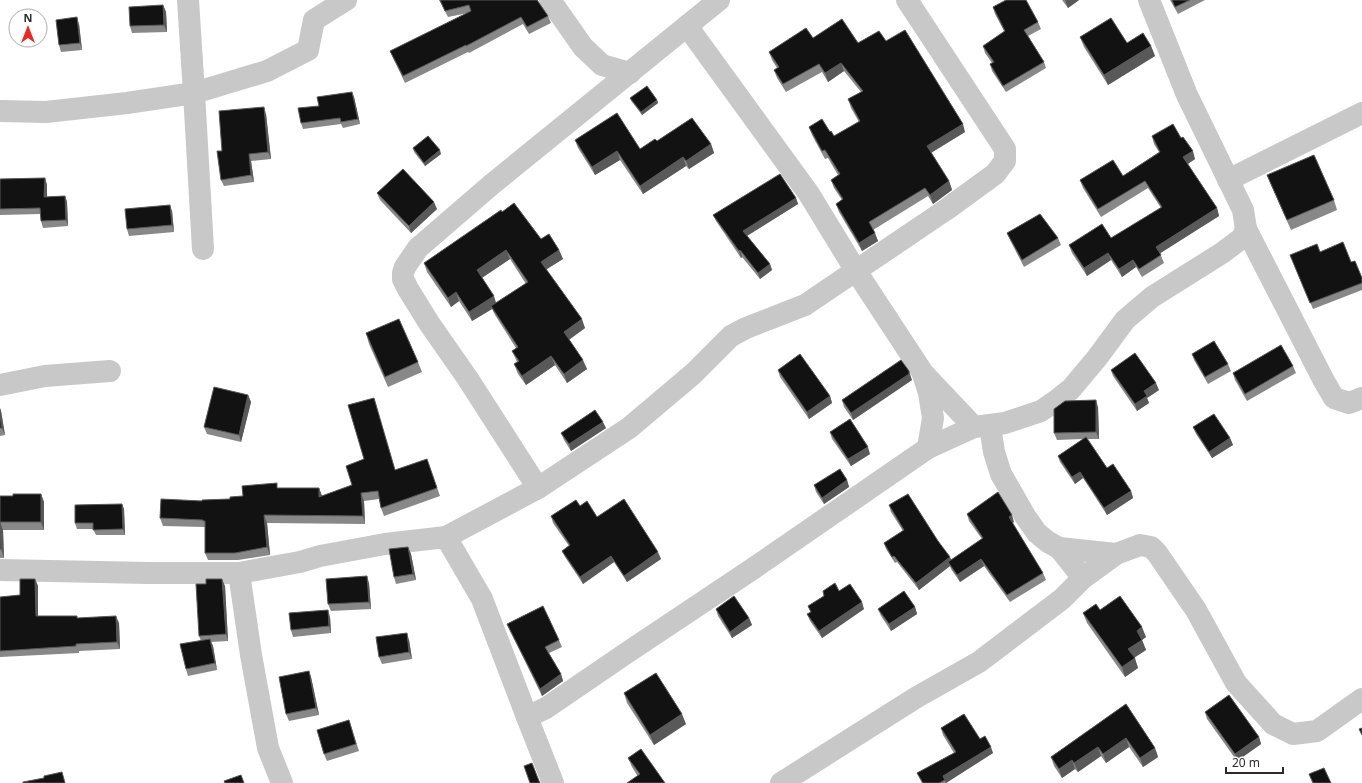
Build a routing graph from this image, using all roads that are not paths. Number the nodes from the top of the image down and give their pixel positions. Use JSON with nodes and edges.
{"nodes":[{"id":1,"x":188,"y":0,"type":"edge"},
{"id":2,"x":346,"y":0,"type":"edge"},
{"id":3,"x":550,"y":0,"type":"edge"},
{"id":4,"x":718,"y":0,"type":"edge"},
{"id":5,"x":907,"y":0,"type":"edge"},
{"id":6,"x":1149,"y":0,"type":"edge"},
{"id":7,"x":687,"y":26,"type":"junction"},
{"id":8,"x":602,"y":65,"type":"junction"},
{"id":9,"x":630,"y":73,"type":"junction"},
{"id":10,"x":608,"y":90,"type":"junction"},
{"id":11,"x":194,"y":93,"type":"junction"},
{"id":12,"x":0,"y":111,"type":"edge"},
{"id":13,"x":1362,"y":113,"type":"edge"},
{"id":14,"x":1228,"y":180,"type":"junction"},
{"id":15,"x":1246,"y":229,"type":"junction"},
{"id":16,"x":203,"y":249,"type":"dead end"},
{"id":17,"x":856,"y":271,"type":"junction"},
{"id":18,"x":110,"y":371,"type":"dead end"},
{"id":19,"x":923,"y":373,"type":"junction"},
{"id":20,"x":0,"y":385,"type":"edge"},
{"id":21,"x":1362,"y":398,"type":"edge"},
{"id":22,"x":982,"y":426,"type":"junction"},
{"id":23,"x":928,"y":448,"type":"junction"},
{"id":24,"x":538,"y":488,"type":"junction"},
{"id":25,"x":446,"y":537,"type":"junction"},
{"id":26,"x":1060,"y":548,"type":"junction"},
{"id":27,"x":1116,"y":554,"type":"junction"},
{"id":28,"x":0,"y":570,"type":"edge"},
{"id":29,"x":239,"y":573,"type":"junction"},
{"id":30,"x":1083,"y":578,"type":"junction"},
{"id":31,"x":1362,"y":699,"type":"edge"},
{"id":32,"x":527,"y":717,"type":"junction"},
{"id":33,"x":282,"y":783,"type":"edge"},
{"id":34,"x":553,"y":783,"type":"edge"},
{"id":35,"x":781,"y":783,"type":"edge"}],
"edges":[{"from":1,"to":11,"type":"street"},
{"from":2,"to":11,"type":"street"},
{"from":3,"to":8,"type":"street"},
{"from":4,"to":7,"type":"street"},
{"from":5,"to":17,"type":"street"},
{"from":6,"to":14,"type":"street"},
{"from":7,"to":9,"type":"street"},
{"from":7,"to":17,"type":"street"},
{"from":8,"to":9,"type":"street"},
{"from":8,"to":10,"type":"street"},
{"from":9,"to":10,"type":"street"},
{"from":10,"to":24,"type":"street"},
{"from":11,"to":12,"type":"street"},
{"from":11,"to":16,"type":"street"},
{"from":13,"to":14,"type":"street"},
{"from":14,"to":15,"type":"street"},
{"from":15,"to":21,"type":"street"},
{"from":15,"to":22,"type":"street"},
{"from":17,"to":19,"type":"street"},
{"from":17,"to":24,"type":"street"},
{"from":18,"to":20,"type":"street"},
{"from":19,"to":22,"type":"street"},
{"from":19,"to":23,"type":"street"},
{"from":22,"to":23,"type":"street"},
{"from":22,"to":26,"type":"street"},
{"from":23,"to":32,"type":"street"},
{"from":24,"to":25,"type":"street"},
{"from":25,"to":29,"type":"street"},
{"from":25,"to":32,"type":"street"},
{"from":26,"to":27,"type":"street"},
{"from":26,"to":30,"type":"street"},
{"from":27,"to":30,"type":"street"},
{"from":27,"to":31,"type":"street"},
{"from":28,"to":29,"type":"street"},
{"from":29,"to":33,"type":"street"},
{"from":30,"to":35,"type":"street"},
{"from":32,"to":34,"type":"street"}]}
